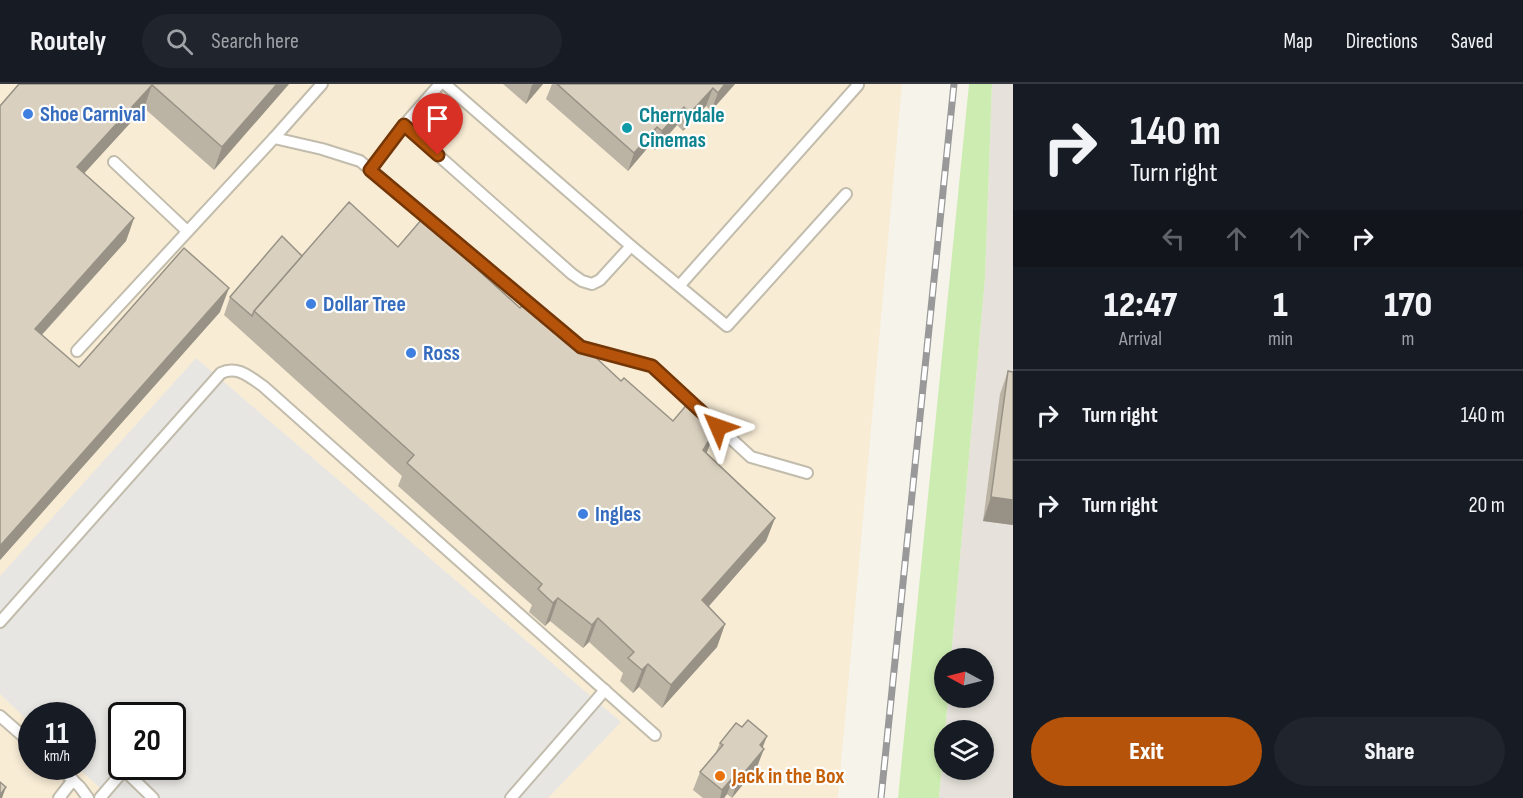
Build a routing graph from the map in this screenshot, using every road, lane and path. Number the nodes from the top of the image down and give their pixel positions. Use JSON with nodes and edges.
{"nodes":[{"id":1,"x":322,"y":84,"type":"edge"},
{"id":2,"x":440,"y":84,"type":"edge"},
{"id":3,"x":445,"y":84,"type":"edge"},
{"id":4,"x":858,"y":85,"type":"edge"},
{"id":5,"x":404,"y":125,"type":"junction"},
{"id":6,"x":274,"y":138,"type":"junction"},
{"id":7,"x":114,"y":162,"type":"dead end"},
{"id":8,"x":370,"y":170,"type":"junction"},
{"id":9,"x":846,"y":194,"type":"dead end"},
{"id":10,"x":187,"y":231,"type":"junction"},
{"id":11,"x":631,"y":246,"type":"junction"},
{"id":12,"x":680,"y":285,"type":"junction"},
{"id":13,"x":544,"y":316,"type":"edge"},
{"id":14,"x":572,"y":339,"type":"edge"},
{"id":15,"x":77,"y":351,"type":"dead end"},
{"id":16,"x":807,"y":473,"type":"dead end"},
{"id":17,"x":0,"y":622,"type":"edge"},
{"id":18,"x":605,"y":690,"type":"junction"},
{"id":19,"x":0,"y":716,"type":"edge"},
{"id":20,"x":18,"y":732,"type":"edge"},
{"id":21,"x":655,"y":735,"type":"dead end"},
{"id":22,"x":74,"y":780,"type":"joint"},
{"id":23,"x":59,"y":798,"type":"edge"},
{"id":24,"x":88,"y":798,"type":"edge"},
{"id":25,"x":100,"y":798,"type":"edge"},
{"id":26,"x":153,"y":798,"type":"edge"},
{"id":27,"x":511,"y":798,"type":"edge"}],
"edges":[{"from":1,"to":6,"type":"lane"},
{"from":2,"to":5,"type":"lane"},
{"from":3,"to":11,"type":"lane"},
{"from":4,"to":12,"type":"lane"},
{"from":5,"to":8,"type":"lane"},
{"from":5,"to":11,"type":"lane"},
{"from":6,"to":8,"type":"lane"},
{"from":6,"to":10,"type":"lane"},
{"from":7,"to":10,"type":"lane"},
{"from":8,"to":13,"type":"lane"},
{"from":9,"to":12,"type":"lane"},
{"from":10,"to":15,"type":"lane"},
{"from":11,"to":12,"type":"lane"},
{"from":14,"to":16,"type":"lane"},
{"from":17,"to":18,"type":"lane"},
{"from":18,"to":21,"type":"lane"},
{"from":18,"to":27,"type":"lane"},
{"from":19,"to":20,"type":"lane"},
{"from":22,"to":23,"type":"lane"},
{"from":22,"to":24,"type":"lane"},
{"from":25,"to":26,"type":"lane"}]}
